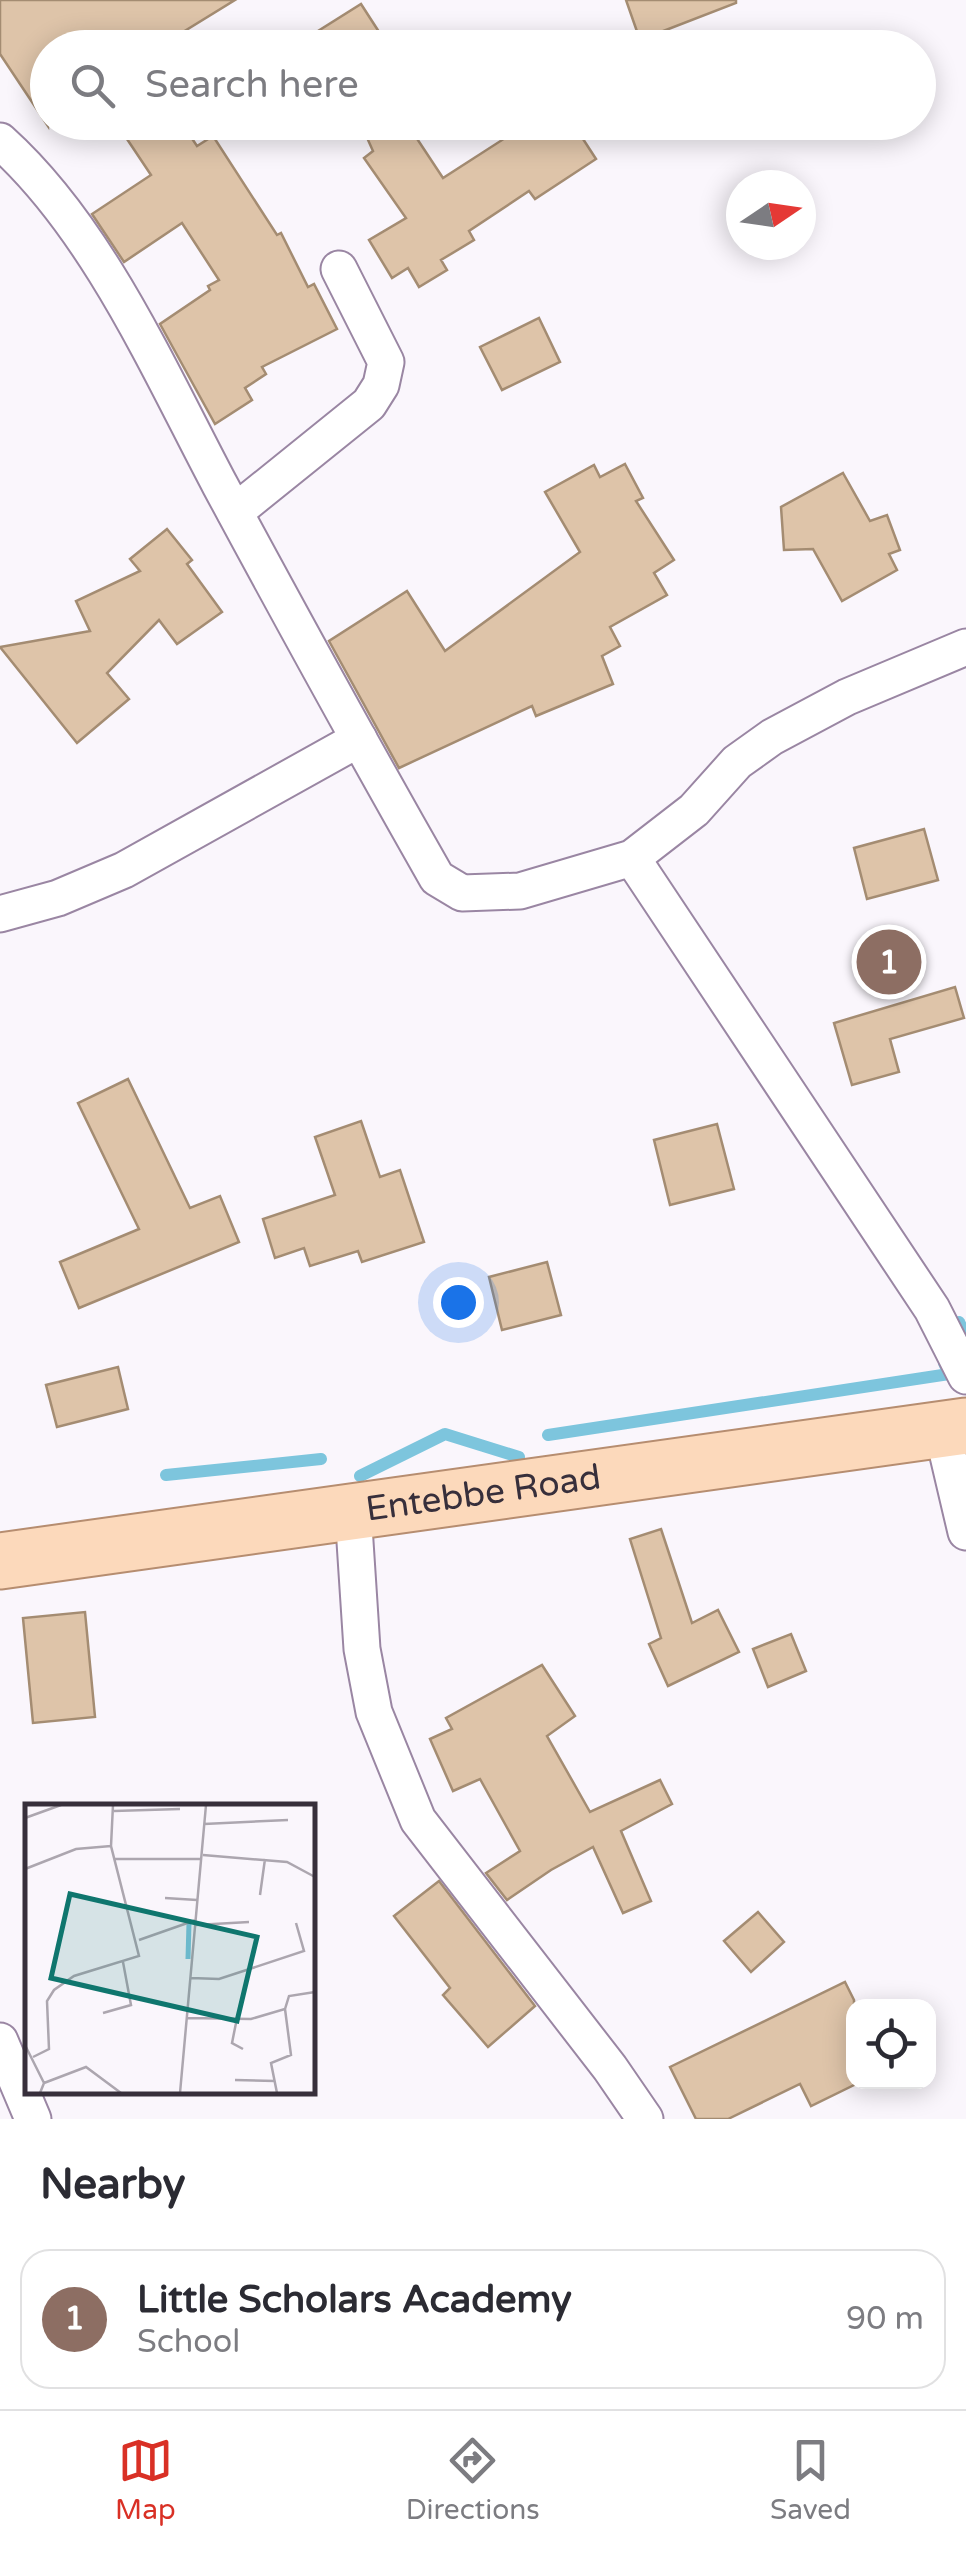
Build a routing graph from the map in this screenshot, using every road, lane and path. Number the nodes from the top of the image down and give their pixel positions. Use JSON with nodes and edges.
{"nodes":[{"id":1,"x":0,"y":142,"type":"edge"},
{"id":2,"x":339,"y":269,"type":"dead end"},
{"id":3,"x":234,"y":512,"type":"junction"},
{"id":4,"x":966,"y":648,"type":"edge"},
{"id":5,"x":359,"y":740,"type":"junction"},
{"id":6,"x":632,"y":858,"type":"junction"},
{"id":7,"x":0,"y":914,"type":"edge"},
{"id":8,"x":966,"y":1376,"type":"edge"},
{"id":9,"x":954,"y":1428,"type":"edge"},
{"id":10,"x":353,"y":1511,"type":"junction"},
{"id":11,"x":966,"y":1532,"type":"edge"},
{"id":12,"x":0,"y":1560,"type":"edge"},
{"id":13,"x":0,"y":2040,"type":"edge"},
{"id":14,"x":21,"y":2112,"type":"edge"},
{"id":15,"x":645,"y":2119,"type":"edge"}],
"edges":[{"from":1,"to":3,"type":"street"},
{"from":2,"to":3,"type":"street"},
{"from":3,"to":5,"type":"street"},
{"from":4,"to":6,"type":"street"},
{"from":5,"to":6,"type":"street"},
{"from":5,"to":7,"type":"street"},
{"from":6,"to":8,"type":"street"},
{"from":9,"to":10,"type":"main road","name":"Entebbe Road"},
{"from":9,"to":11,"type":"street"},
{"from":10,"to":12,"type":"main road","name":"Entebbe Road"},
{"from":10,"to":15,"type":"street"},
{"from":13,"to":14,"type":"street"}]}
